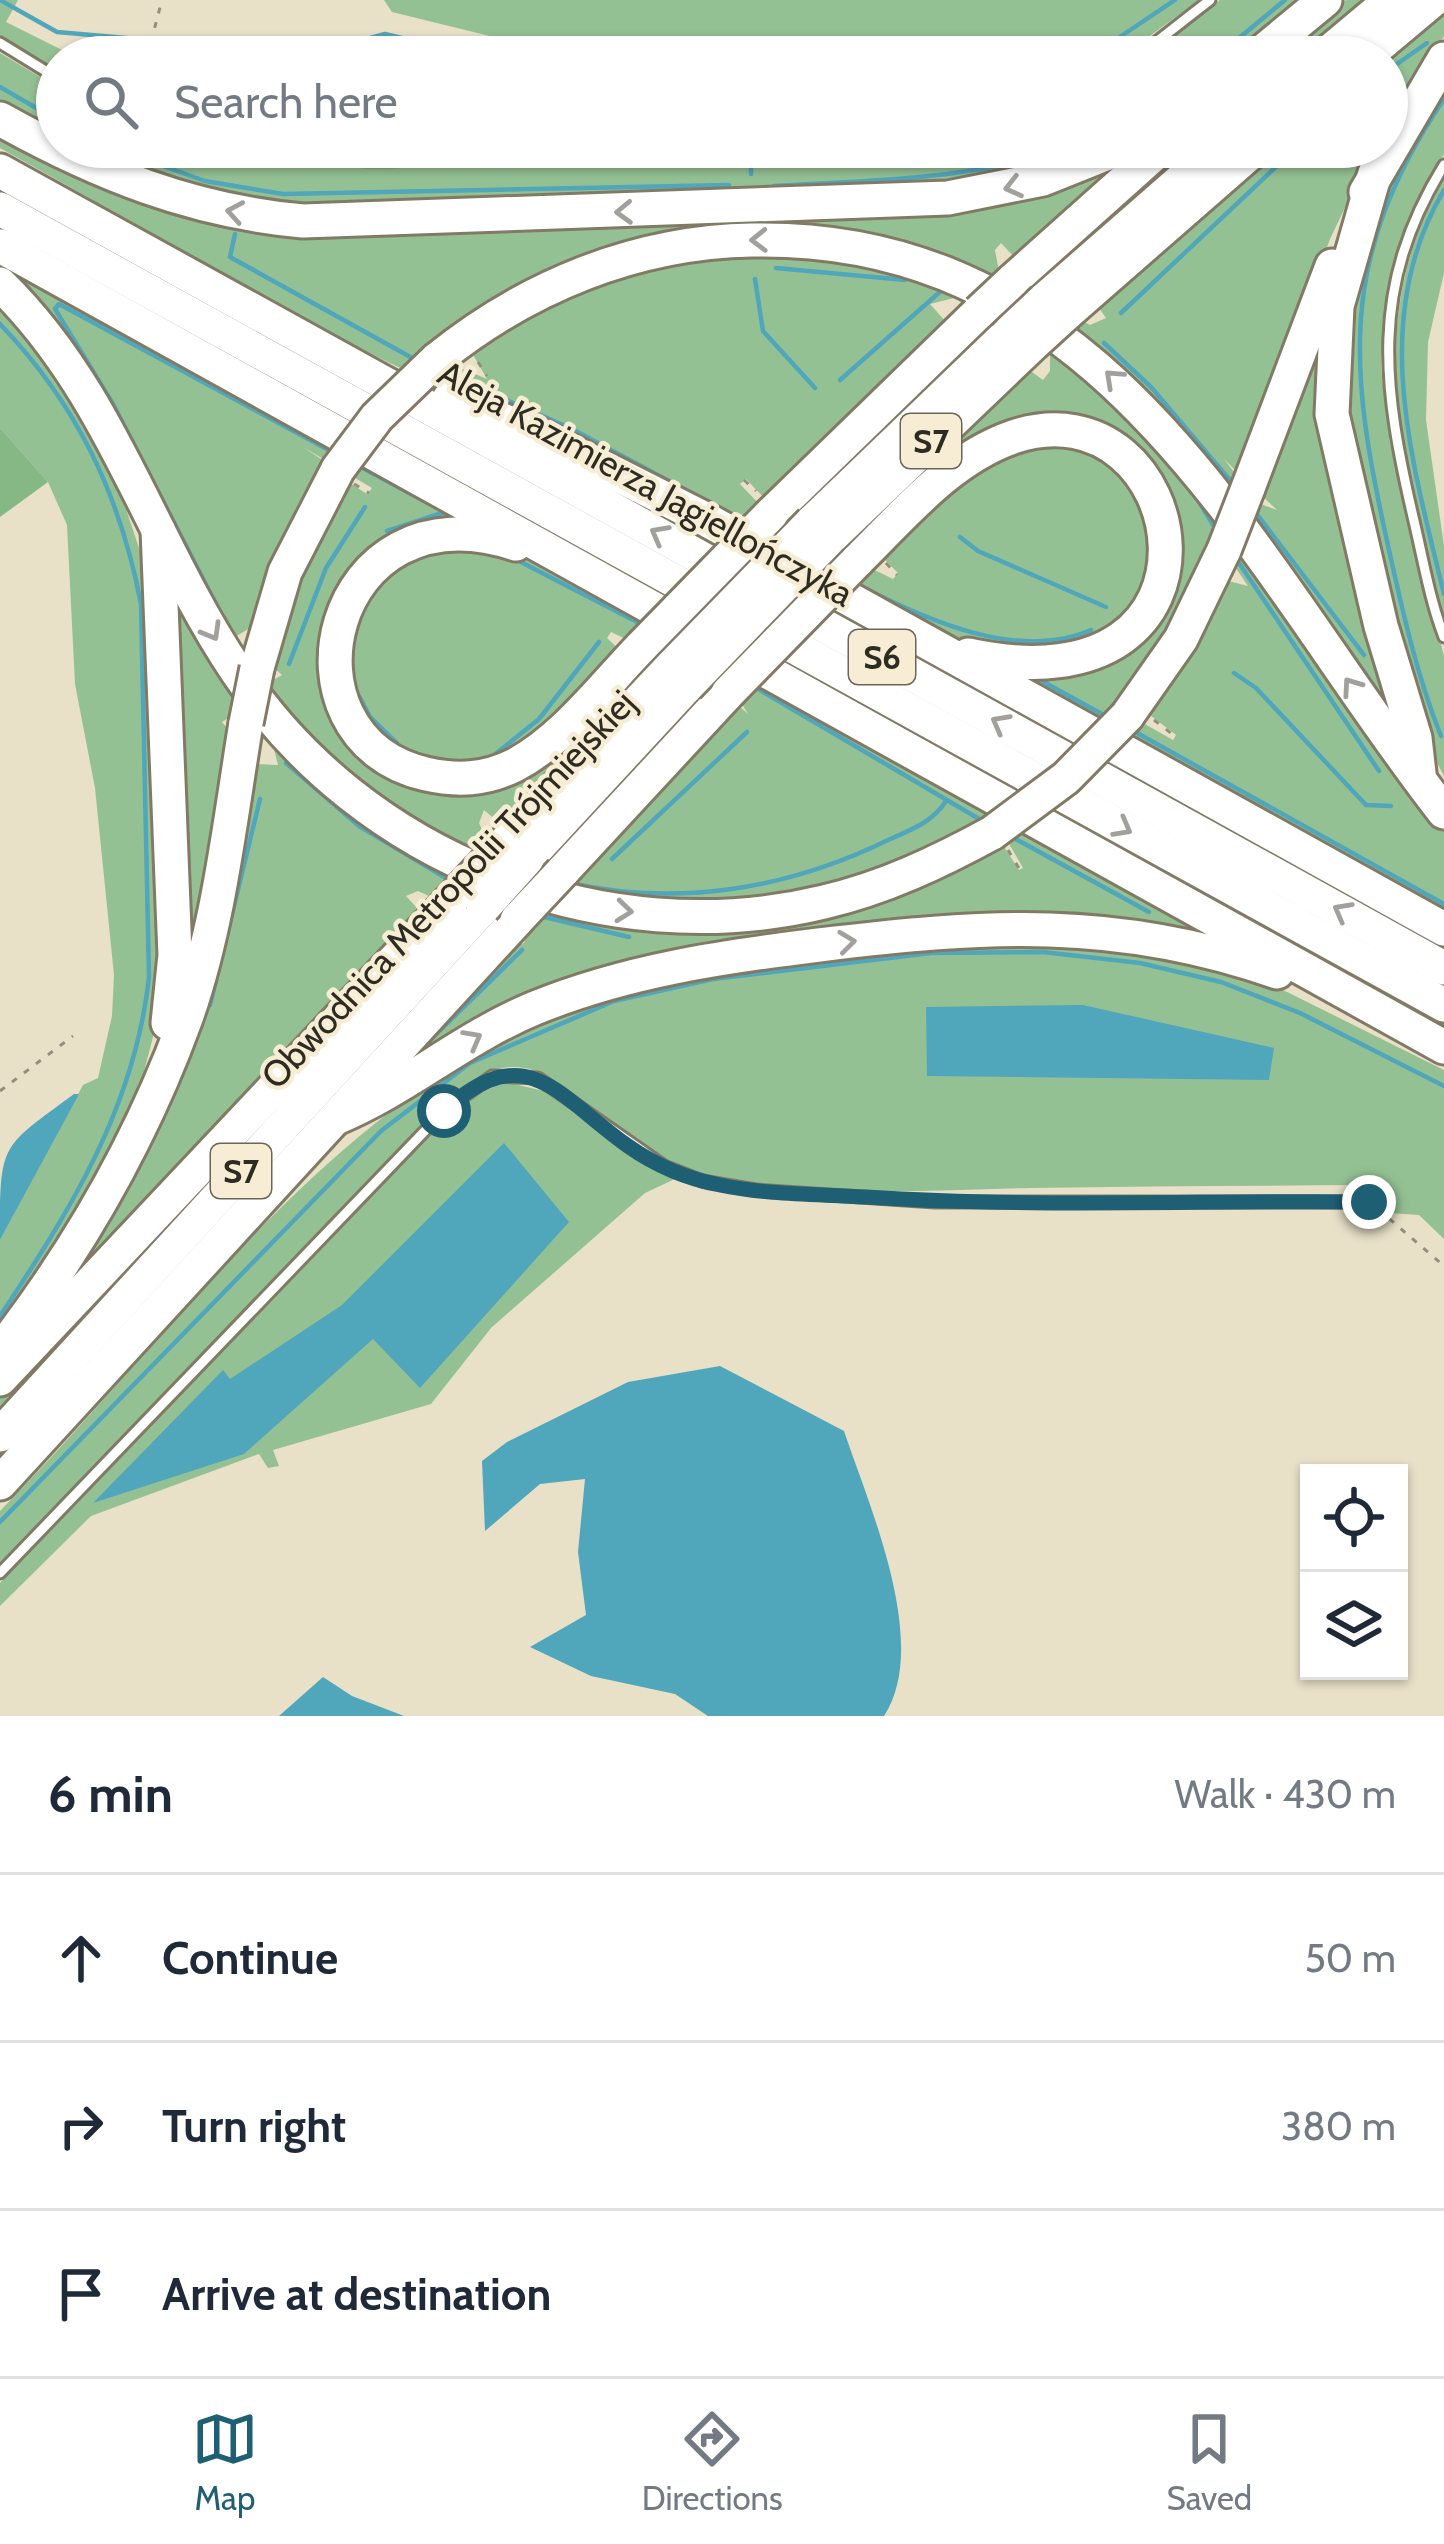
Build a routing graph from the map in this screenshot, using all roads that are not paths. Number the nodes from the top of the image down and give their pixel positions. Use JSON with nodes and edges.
{"nodes":[{"id":1,"x":1210,"y":0,"type":"edge"},
{"id":2,"x":1325,"y":0,"type":"edge"},
{"id":3,"x":1391,"y":0,"type":"edge"},
{"id":4,"x":1433,"y":0,"type":"edge"},
{"id":5,"x":1164,"y":36,"type":"edge"},
{"id":6,"x":1281,"y":36,"type":"edge"},
{"id":7,"x":1348,"y":36,"type":"edge"},
{"id":8,"x":1390,"y":36,"type":"edge"},
{"id":9,"x":0,"y":44,"type":"edge"},
{"id":10,"x":1444,"y":59,"type":"edge"},
{"id":11,"x":36,"y":65,"type":"edge"},
{"id":12,"x":0,"y":118,"type":"edge"},
{"id":13,"x":1408,"y":118,"type":"edge"},
{"id":14,"x":36,"y":136,"type":"edge"},
{"id":15,"x":1444,"y":165,"type":"edge"},
{"id":16,"x":101,"y":168,"type":"edge"},
{"id":17,"x":1070,"y":168,"type":"edge"},
{"id":18,"x":1138,"y":168,"type":"edge"},
{"id":19,"x":1198,"y":168,"type":"edge"},
{"id":20,"x":1231,"y":168,"type":"edge"},
{"id":21,"x":1378,"y":168,"type":"edge"},
{"id":22,"x":0,"y":171,"type":"edge"},
{"id":23,"x":1375,"y":173,"type":"junction"},
{"id":24,"x":0,"y":209,"type":"edge"},
{"id":25,"x":0,"y":246,"type":"edge"},
{"id":26,"x":0,"y":284,"type":"edge"},
{"id":27,"x":1056,"y":307,"type":"junction"},
{"id":28,"x":319,"y":347,"type":"junction"},
{"id":29,"x":158,"y":528,"type":"junction"},
{"id":30,"x":563,"y":559,"type":"junction"},
{"id":31,"x":1444,"y":637,"type":"edge"},
{"id":32,"x":942,"y":650,"type":"junction"},
{"id":33,"x":1420,"y":781,"type":"junction"},
{"id":34,"x":1444,"y":812,"type":"edge"},
{"id":35,"x":468,"y":902,"type":"junction"},
{"id":36,"x":1444,"y":929,"type":"edge"},
{"id":37,"x":1444,"y":968,"type":"edge"},
{"id":38,"x":1444,"y":1006,"type":"edge"},
{"id":39,"x":1385,"y":1014,"type":"junction"},
{"id":40,"x":1444,"y":1047,"type":"edge"},
{"id":41,"x":150,"y":1106,"type":"junction"},
{"id":42,"x":336,"y":1118,"type":"junction"},
{"id":43,"x":1369,"y":1202,"type":"road end"},
{"id":44,"x":0,"y":1351,"type":"edge"},
{"id":45,"x":0,"y":1379,"type":"edge"},
{"id":46,"x":0,"y":1435,"type":"edge"},
{"id":47,"x":0,"y":1483,"type":"edge"},
{"id":48,"x":0,"y":1573,"type":"edge"}],
"edges":[{"from":1,"to":5,"type":"lane"},
{"from":2,"to":6,"type":"highway"},
{"from":3,"to":7,"type":"highway"},
{"from":4,"to":8,"type":"highway"},
{"from":9,"to":11,"type":"lane"},
{"from":10,"to":13,"type":"highway"},
{"from":14,"to":12,"type":"highway","one_way":true},
{"from":15,"to":31,"type":"lane"},
{"from":17,"to":16,"type":"highway","one_way":true},
{"from":18,"to":30,"type":"highway","bridge":true},
{"from":19,"to":27,"type":"highway","number":"S7"},
{"from":20,"to":27,"type":"highway","number":"S7"},
{"from":21,"to":23,"type":"highway"},
{"from":22,"to":28,"type":"highway","name":"Aleja Kazimierza Jagiellończyka","number":"S6"},
{"from":29,"to":23,"type":"highway","one_way":true,"bridge":true},
{"from":23,"to":33,"type":"highway"},
{"from":24,"to":38,"type":"highway","name":"Aleja Kazimierza Jagiellończyka","number":"S6","one_way":true},
{"from":25,"to":30,"type":"highway"},
{"from":26,"to":29,"type":"highway"},
{"from":27,"to":35,"type":"highway","name":"Obwodnica Metropolii Trójmiejskiej","number":"S7","bridge":true},
{"from":28,"to":32,"type":"highway"},
{"from":37,"to":28,"type":"highway","name":"Aleja Kazimierza Jagiellończyka","number":"S6","one_way":true},
{"from":29,"to":41,"type":"highway"},
{"from":30,"to":39,"type":"highway"},
{"from":32,"to":36,"type":"highway"},
{"from":32,"to":42,"type":"highway","bridge":true},
{"from":33,"to":34,"type":"highway"},
{"from":33,"to":41,"type":"highway","one_way":true,"bridge":true},
{"from":35,"to":45,"type":"highway","name":"Obwodnica Metropolii Trójmiejskiej","number":"S7"},
{"from":35,"to":46,"type":"highway","name":"Obwodnica Metropolii Trójmiejskiej","number":"S7"},
{"from":39,"to":40,"type":"highway"},
{"from":42,"to":39,"type":"highway","one_way":true},
{"from":41,"to":44,"type":"highway"},
{"from":42,"to":47,"type":"highway"},
{"from":43,"to":48,"type":"lane"}]}
